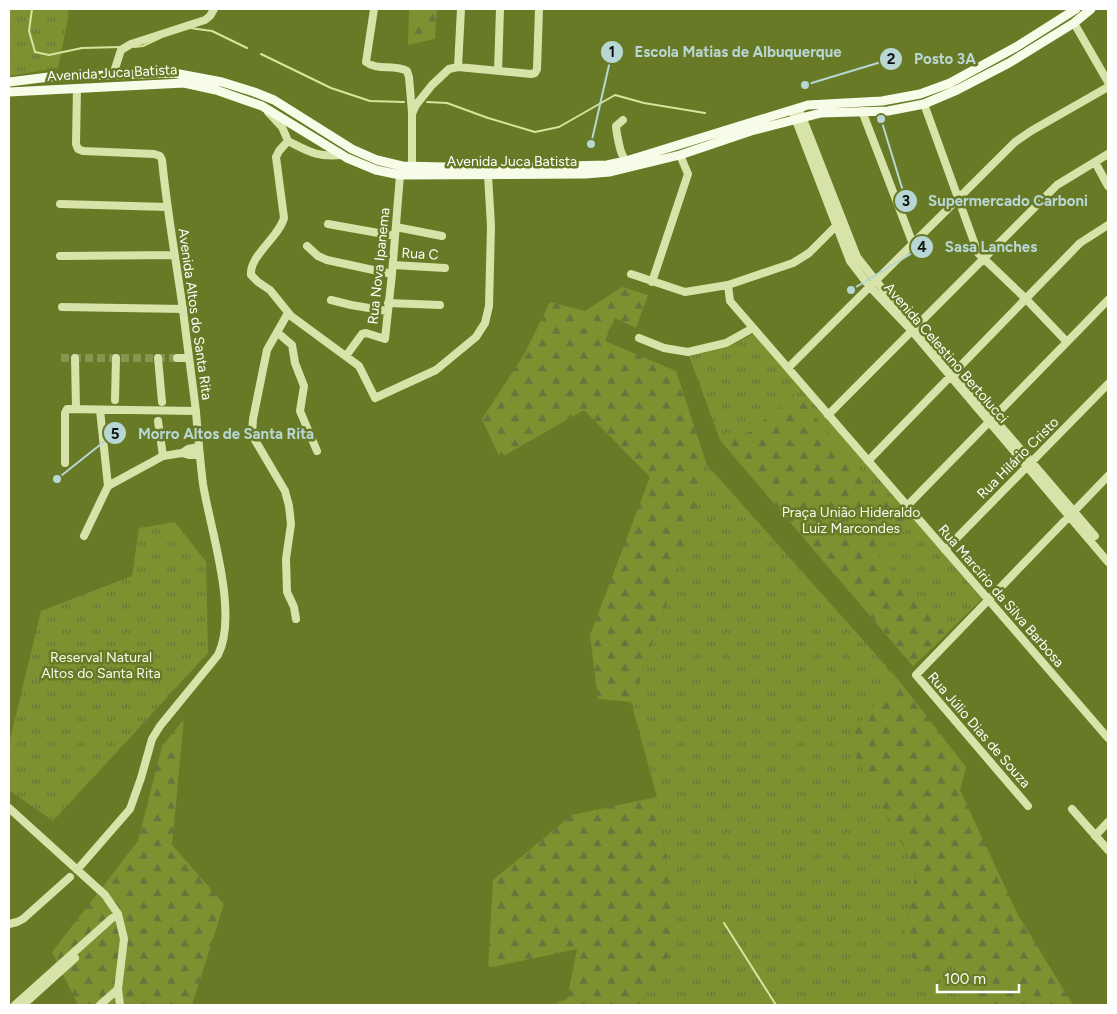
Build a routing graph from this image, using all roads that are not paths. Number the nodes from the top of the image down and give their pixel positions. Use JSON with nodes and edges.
{"nodes":[{"id":1,"x":214,"y":9,"type":"edge"},
{"id":2,"x":374,"y":9,"type":"edge"},
{"id":3,"x":461,"y":9,"type":"edge"},
{"id":4,"x":500,"y":9,"type":"edge"},
{"id":5,"x":539,"y":9,"type":"edge"},
{"id":6,"x":1076,"y":9,"type":"edge"},
{"id":7,"x":1091,"y":9,"type":"edge"},
{"id":8,"x":1074,"y":23,"type":"junction"},
{"id":9,"x":458,"y":67,"type":"junction"},
{"id":10,"x":498,"y":71,"type":"junction"},
{"id":11,"x":113,"y":75,"type":"junction"},
{"id":12,"x":9,"y":82,"type":"edge"},
{"id":13,"x":1108,"y":82,"type":"edge"},
{"id":14,"x":1108,"y":87,"type":"edge"},
{"id":15,"x":77,"y":88,"type":"junction"},
{"id":16,"x":9,"y":92,"type":"edge"},
{"id":17,"x":274,"y":100,"type":"junction"},
{"id":18,"x":924,"y":104,"type":"junction"},
{"id":19,"x":262,"y":106,"type":"junction"},
{"id":20,"x":862,"y":111,"type":"junction"},
{"id":21,"x":797,"y":113,"type":"junction"},
{"id":22,"x":412,"y":114,"type":"junction"},
{"id":23,"x":623,"y":120,"type":"dead end"},
{"id":24,"x":325,"y":132,"type":"junction"},
{"id":25,"x":288,"y":141,"type":"junction"},
{"id":26,"x":328,"y":146,"type":"junction"},
{"id":27,"x":317,"y":154,"type":"junction"},
{"id":28,"x":680,"y":154,"type":"junction"},
{"id":29,"x":1108,"y":154,"type":"edge"},
{"id":30,"x":341,"y":155,"type":"junction"},
{"id":31,"x":626,"y":161,"type":"junction"},
{"id":32,"x":1095,"y":162,"type":"junction"},
{"id":33,"x":412,"y":167,"type":"junction"},
{"id":34,"x":400,"y":175,"type":"junction"},
{"id":35,"x":488,"y":175,"type":"junction"},
{"id":36,"x":1108,"y":186,"type":"edge"},
{"id":37,"x":957,"y":198,"type":"junction"},
{"id":38,"x":60,"y":204,"type":"dead end"},
{"id":39,"x":167,"y":207,"type":"junction"},
{"id":40,"x":840,"y":223,"type":"junction"},
{"id":41,"x":328,"y":224,"type":"dead end"},
{"id":42,"x":1108,"y":225,"type":"edge"},
{"id":43,"x":396,"y":227,"type":"junction"},
{"id":44,"x":395,"y":236,"type":"junction"},
{"id":45,"x":442,"y":236,"type":"dead end"},
{"id":46,"x":913,"y":244,"type":"junction"},
{"id":47,"x":307,"y":246,"type":"dead end"},
{"id":48,"x":60,"y":256,"type":"dead end"},
{"id":49,"x":174,"y":256,"type":"junction"},
{"id":50,"x":984,"y":259,"type":"junction"},
{"id":51,"x":445,"y":268,"type":"dead end"},
{"id":52,"x":392,"y":269,"type":"junction"},
{"id":53,"x":632,"y":274,"type":"dead end"},
{"id":54,"x":652,"y":282,"type":"junction"},
{"id":55,"x":873,"y":284,"type":"junction"},
{"id":56,"x":728,"y":285,"type":"junction"},
{"id":57,"x":1026,"y":299,"type":"junction"},
{"id":58,"x":332,"y":300,"type":"dead end"},
{"id":59,"x":1108,"y":300,"type":"edge"},
{"id":60,"x":440,"y":305,"type":"dead end"},
{"id":61,"x":62,"y":307,"type":"dead end"},
{"id":62,"x":388,"y":307,"type":"junction"},
{"id":63,"x":183,"y":309,"type":"junction"},
{"id":64,"x":288,"y":313,"type":"junction"},
{"id":65,"x":753,"y":328,"type":"junction"},
{"id":66,"x":914,"y":329,"type":"junction"},
{"id":67,"x":278,"y":333,"type":"junction"},
{"id":68,"x":639,"y":338,"type":"dead end"},
{"id":69,"x":1067,"y":342,"type":"junction"},
{"id":70,"x":346,"y":356,"type":"junction"},
{"id":71,"x":75,"y":358,"type":"dead end"},
{"id":72,"x":116,"y":358,"type":"dead end"},
{"id":73,"x":158,"y":358,"type":"dead end"},
{"id":74,"x":177,"y":358,"type":"tunnel mouth"},
{"id":75,"x":189,"y":358,"type":"junction"},
{"id":76,"x":788,"y":368,"type":"junction"},
{"id":77,"x":952,"y":374,"type":"junction"},
{"id":78,"x":1108,"y":384,"type":"edge"},
{"id":79,"x":116,"y":400,"type":"dead end"},
{"id":80,"x":162,"y":402,"type":"dead end"},
{"id":81,"x":76,"y":409,"type":"junction"},
{"id":82,"x":100,"y":410,"type":"junction"},
{"id":83,"x":196,"y":411,"type":"junction"},
{"id":84,"x":828,"y":415,"type":"junction"},
{"id":85,"x":992,"y":420,"type":"junction"},
{"id":86,"x":158,"y":421,"type":"dead end"},
{"id":87,"x":200,"y":451,"type":"junction"},
{"id":88,"x":317,"y":451,"type":"dead end"},
{"id":89,"x":163,"y":456,"type":"junction"},
{"id":90,"x":868,"y":461,"type":"junction"},
{"id":91,"x":65,"y":463,"type":"dead end"},
{"id":92,"x":1030,"y":464,"type":"junction"},
{"id":93,"x":1108,"y":476,"type":"edge"},
{"id":94,"x":108,"y":486,"type":"junction"},
{"id":95,"x":907,"y":506,"type":"junction"},
{"id":96,"x":1072,"y":513,"type":"junction"},
{"id":97,"x":84,"y":536,"type":"dead end"},
{"id":98,"x":1095,"y":536,"type":"dead end"},
{"id":99,"x":945,"y":550,"type":"junction"},
{"id":100,"x":1108,"y":562,"type":"edge"},
{"id":101,"x":988,"y":600,"type":"junction"},
{"id":102,"x":296,"y":619,"type":"dead end"},
{"id":103,"x":1108,"y":738,"type":"edge"},
{"id":104,"x":1028,"y":806,"type":"dead end"},
{"id":105,"x":9,"y":808,"type":"edge"},
{"id":106,"x":1072,"y":808,"type":"dead end"},
{"id":107,"x":1108,"y":822,"type":"edge"},
{"id":108,"x":1095,"y":836,"type":"junction"},
{"id":109,"x":1108,"y":850,"type":"edge"},
{"id":110,"x":77,"y":870,"type":"junction"},
{"id":111,"x":70,"y":877,"type":"dead end"},
{"id":112,"x":118,"y":914,"type":"junction"},
{"id":113,"x":9,"y":924,"type":"edge"},
{"id":114,"x":118,"y":989,"type":"junction"},
{"id":115,"x":34,"y":992,"type":"junction"},
{"id":116,"x":15,"y":1005,"type":"edge"},
{"id":117,"x":23,"y":1005,"type":"edge"},
{"id":118,"x":100,"y":1005,"type":"edge"},
{"id":119,"x":120,"y":1005,"type":"edge"}],
"edges":[{"from":1,"to":11,"type":"street"},
{"from":2,"to":22,"type":"street"},
{"from":3,"to":9,"type":"street"},
{"from":4,"to":10,"type":"street"},
{"from":5,"to":10,"type":"street"},
{"from":6,"to":21,"type":"main road","name":"Avenida Juca Batista"},
{"from":7,"to":8,"type":"main road","name":"Avenida Juca Batista"},
{"from":8,"to":13,"type":"street"},
{"from":8,"to":18,"type":"main road","name":"Avenida Juca Batista"},
{"from":9,"to":10,"type":"street"},
{"from":9,"to":22,"type":"street"},
{"from":11,"to":12,"type":"main road","name":"Avenida Juca Batista"},
{"from":11,"to":17,"type":"main road","name":"Avenida Juca Batista"},
{"from":14,"to":37,"type":"street"},
{"from":15,"to":16,"type":"main road","name":"Avenida Juca Batista"},
{"from":15,"to":19,"type":"main road","name":"Avenida Juca Batista"},
{"from":15,"to":39,"type":"street","name":"Avenida Altos do Santa Rita"},
{"from":17,"to":19,"type":"main road"},
{"from":17,"to":24,"type":"main road","name":"Avenida Juca Batista"},
{"from":18,"to":20,"type":"main road","name":"Avenida Juca Batista"},
{"from":18,"to":37,"type":"street"},
{"from":19,"to":25,"type":"street"},
{"from":19,"to":26,"type":"main road","name":"Avenida Juca Batista"},
{"from":20,"to":21,"type":"main road","name":"Avenida Juca Batista"},
{"from":20,"to":46,"type":"street"},
{"from":21,"to":28,"type":"main road","name":"Avenida Juca Batista"},
{"from":21,"to":31,"type":"main road","name":"Avenida Juca Batista"},
{"from":21,"to":40,"type":"street","name":"Avenida Celestino Bertolucci"},
{"from":22,"to":33,"type":"street"},
{"from":23,"to":31,"type":"street"},
{"from":24,"to":26,"type":"main road"},
{"from":24,"to":33,"type":"main road","name":"Avenida Juca Batista"},
{"from":25,"to":27,"type":"street"},
{"from":25,"to":64,"type":"street"},
{"from":26,"to":27,"type":"street"},
{"from":26,"to":30,"type":"main road","name":"Avenida Juca Batista"},
{"from":27,"to":30,"type":"street"},
{"from":28,"to":35,"type":"main road","name":"Avenida Juca Batista"},
{"from":28,"to":54,"type":"street"},
{"from":29,"to":32,"type":"street"},
{"from":30,"to":34,"type":"main road","name":"Avenida Juca Batista"},
{"from":31,"to":33,"type":"main road","name":"Avenida Juca Batista"},
{"from":32,"to":36,"type":"street"},
{"from":32,"to":50,"type":"street"},
{"from":34,"to":35,"type":"main road","name":"Avenida Juca Batista"},
{"from":34,"to":43,"type":"street","name":"Rua Nova Ipanema"},
{"from":35,"to":70,"type":"street"},
{"from":37,"to":46,"type":"street"},
{"from":37,"to":50,"type":"street"},
{"from":38,"to":39,"type":"street"},
{"from":39,"to":49,"type":"street","name":"Avenida Altos do Santa Rita"},
{"from":40,"to":55,"type":"street","name":"Avenida Celestino Bertolucci"},
{"from":40,"to":56,"type":"street"},
{"from":41,"to":44,"type":"street"},
{"from":42,"to":57,"type":"street"},
{"from":43,"to":44,"type":"street","name":"Rua Nova Ipanema"},
{"from":43,"to":45,"type":"street"},
{"from":44,"to":52,"type":"street","name":"Rua Nova Ipanema"},
{"from":46,"to":55,"type":"street"},
{"from":47,"to":52,"type":"street","name":"Rua C"},
{"from":48,"to":49,"type":"street"},
{"from":49,"to":63,"type":"street","name":"Avenida Altos do Santa Rita"},
{"from":50,"to":57,"type":"street"},
{"from":50,"to":66,"type":"street"},
{"from":51,"to":52,"type":"street","name":"Rua C"},
{"from":52,"to":62,"type":"street","name":"Rua Nova Ipanema"},
{"from":53,"to":54,"type":"street"},
{"from":54,"to":56,"type":"street"},
{"from":55,"to":66,"type":"street","name":"Avenida Celestino Bertolucci"},
{"from":55,"to":76,"type":"street"},
{"from":56,"to":65,"type":"street","name":"Rua Marcírio da Silva Barbosa"},
{"from":57,"to":69,"type":"street"},
{"from":57,"to":77,"type":"street"},
{"from":58,"to":62,"type":"street"},
{"from":59,"to":69,"type":"street"},
{"from":60,"to":62,"type":"street"},
{"from":61,"to":63,"type":"street"},
{"from":62,"to":70,"type":"street","name":"Rua Nova Ipanema"},
{"from":63,"to":75,"type":"street","name":"Avenida Altos do Santa Rita"},
{"from":64,"to":67,"type":"street"},
{"from":64,"to":70,"type":"street"},
{"from":65,"to":68,"type":"street"},
{"from":65,"to":76,"type":"street","name":"Rua Marcírio da Silva Barbosa"},
{"from":66,"to":77,"type":"street","name":"Avenida Celestino Bertolucci"},
{"from":66,"to":84,"type":"street"},
{"from":67,"to":88,"type":"street"},
{"from":67,"to":102,"type":"street"},
{"from":69,"to":85,"type":"street"},
{"from":71,"to":81,"type":"street"},
{"from":72,"to":79,"type":"street"},
{"from":73,"to":80,"type":"street"},
{"from":74,"to":75,"type":"street"},
{"from":75,"to":83,"type":"street","name":"Avenida Altos do Santa Rita"},
{"from":76,"to":84,"type":"street","name":"Rua Marcírio da Silva Barbosa"},
{"from":77,"to":85,"type":"street","name":"Avenida Celestino Bertolucci"},
{"from":77,"to":90,"type":"street"},
{"from":78,"to":92,"type":"street","name":"Rua Hilário Cristo"},
{"from":81,"to":82,"type":"street"},
{"from":81,"to":91,"type":"street"},
{"from":82,"to":83,"type":"street"},
{"from":82,"to":94,"type":"street"},
{"from":83,"to":87,"type":"street","name":"Avenida Altos do Santa Rita"},
{"from":84,"to":90,"type":"street","name":"Rua Marcírio da Silva Barbosa"},
{"from":85,"to":92,"type":"street","name":"Avenida Celestino Bertolucci"},
{"from":85,"to":95,"type":"street"},
{"from":86,"to":89,"type":"street"},
{"from":87,"to":89,"type":"street"},
{"from":87,"to":110,"type":"street","name":"Avenida Altos do Santa Rita"},
{"from":89,"to":94,"type":"street"},
{"from":90,"to":95,"type":"street","name":"Rua Marcírio da Silva Barbosa"},
{"from":92,"to":96,"type":"street","name":"Avenida Celestino Bertolucci"},
{"from":92,"to":99,"type":"street","name":"Rua Hilário Cristo"},
{"from":93,"to":96,"type":"street","name":"Rua Júlio Dias de Souza"},
{"from":94,"to":97,"type":"street"},
{"from":95,"to":99,"type":"street","name":"Rua Marcírio da Silva Barbosa"},
{"from":96,"to":98,"type":"street","name":"Avenida Celestino Bertolucci"},
{"from":96,"to":100,"type":"street","name":"Avenida Celestino Bertolucci"},
{"from":96,"to":101,"type":"street","name":"Rua Júlio Dias de Souza"},
{"from":99,"to":101,"type":"street","name":"Rua Marcírio da Silva Barbosa"},
{"from":101,"to":103,"type":"street","name":"Rua Marcírio da Silva Barbosa"},
{"from":101,"to":104,"type":"street","name":"Rua Júlio Dias de Souza"},
{"from":105,"to":110,"type":"street"},
{"from":106,"to":108,"type":"street"},
{"from":107,"to":108,"type":"street"},
{"from":108,"to":109,"type":"street"},
{"from":110,"to":112,"type":"street"},
{"from":111,"to":113,"type":"street"},
{"from":112,"to":114,"type":"street"},
{"from":112,"to":115,"type":"street"},
{"from":114,"to":118,"type":"street"},
{"from":114,"to":119,"type":"street"},
{"from":115,"to":116,"type":"street"},
{"from":115,"to":117,"type":"street"}]}
